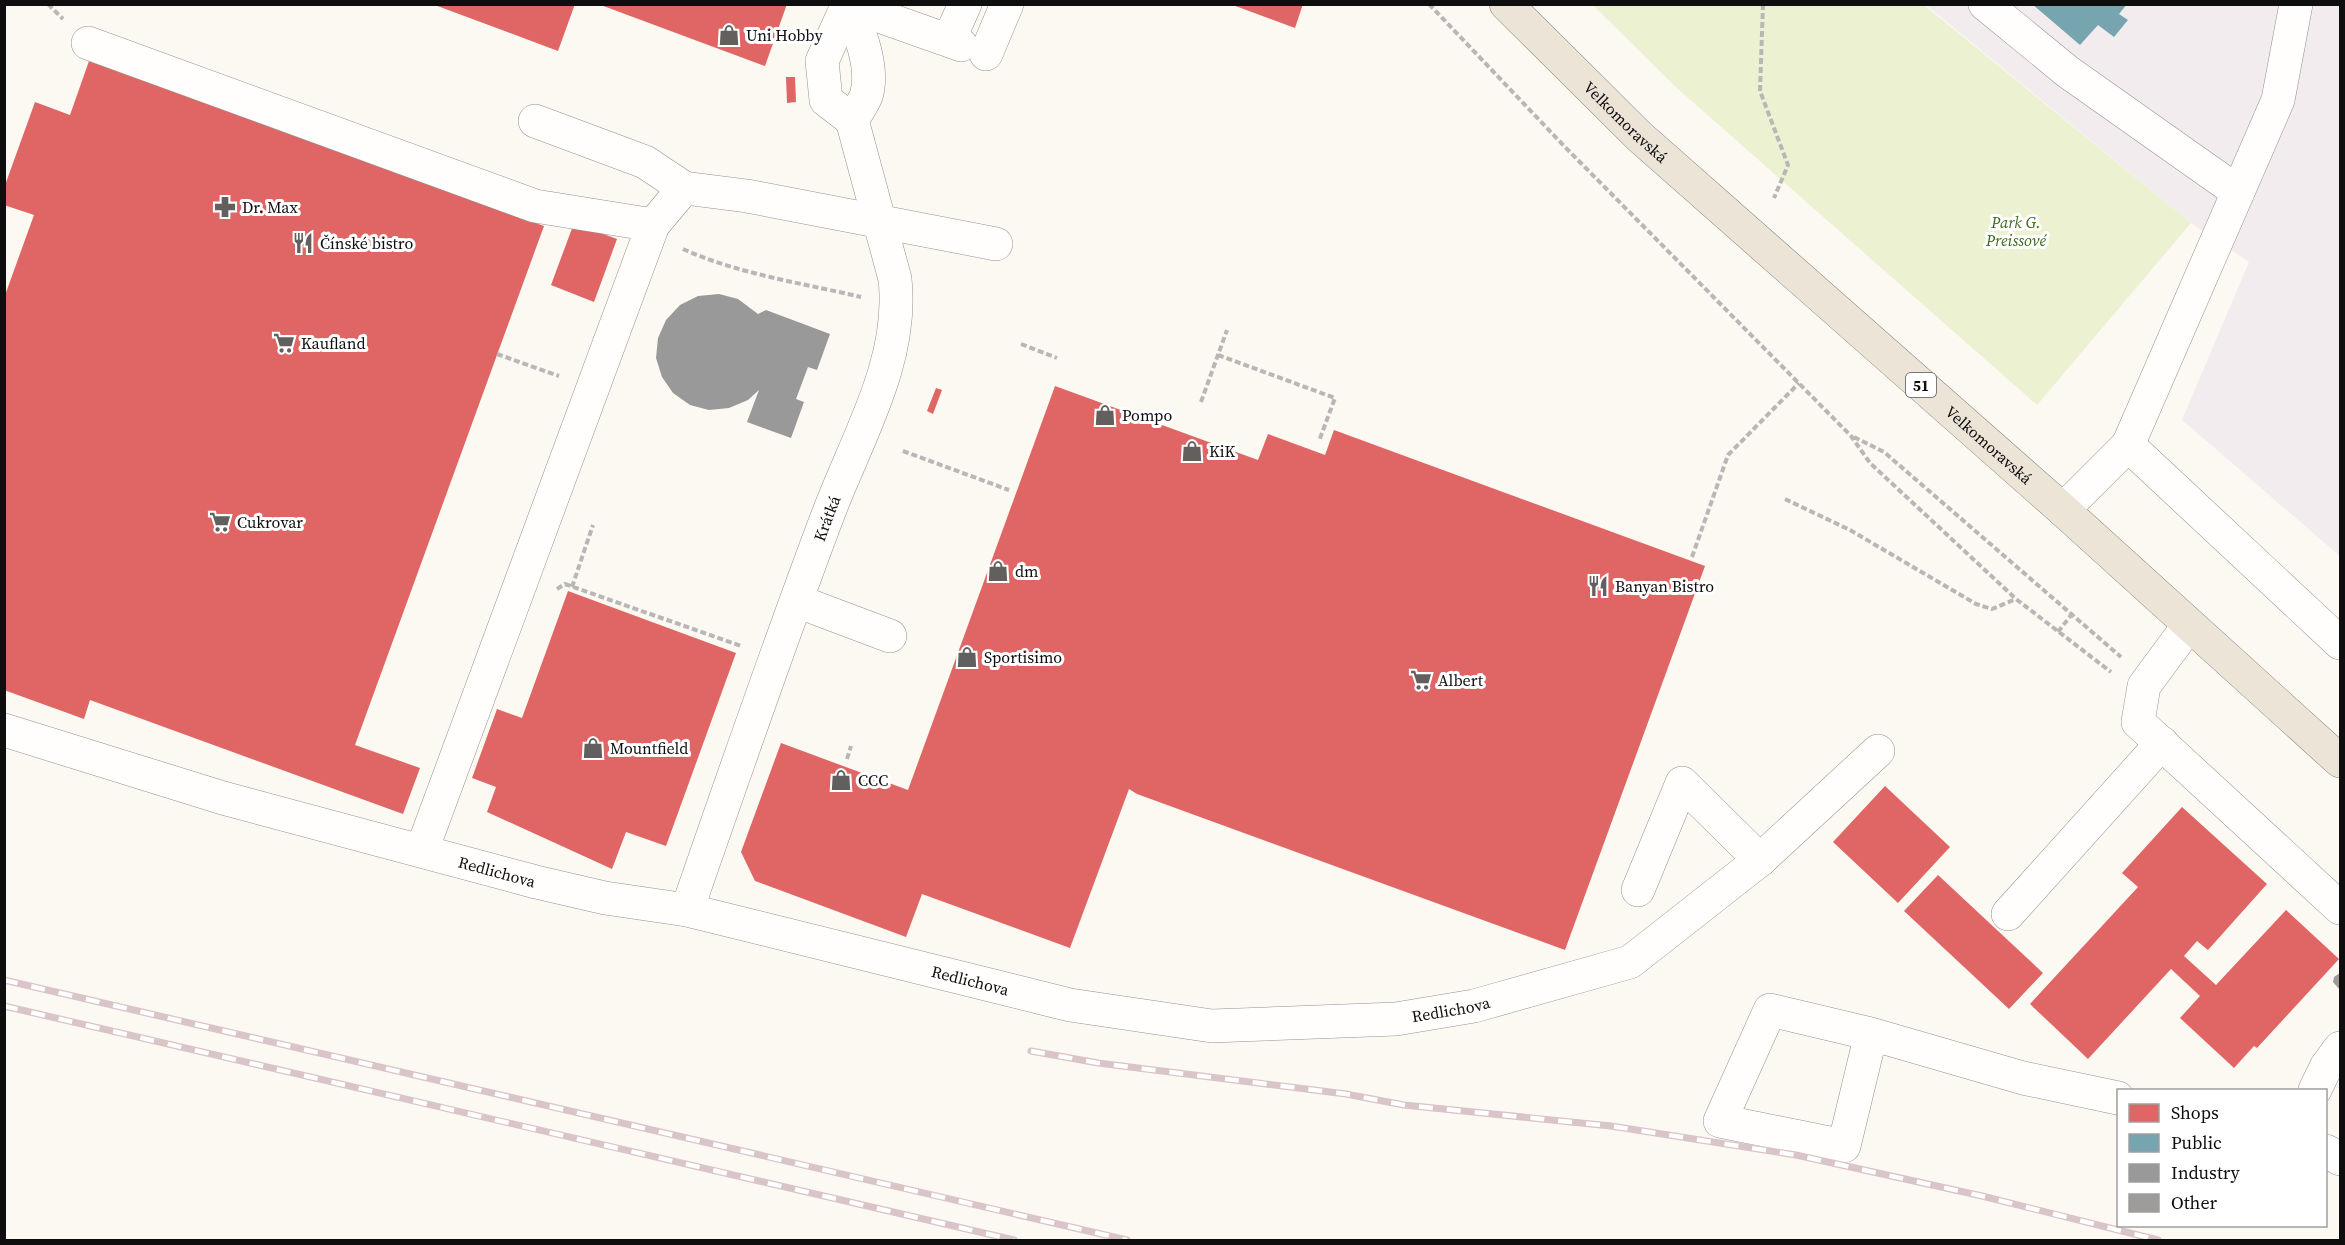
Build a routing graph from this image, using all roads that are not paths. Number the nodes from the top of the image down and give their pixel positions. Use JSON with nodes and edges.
{"nodes":[{"id":1,"x":965,"y":4,"type":"edge"},
{"id":2,"x":1007,"y":4,"type":"edge"},
{"id":3,"x":1506,"y":4,"type":"edge"},
{"id":4,"x":1985,"y":4,"type":"edge"},
{"id":5,"x":2296,"y":4,"type":"edge"},
{"id":6,"x":848,"y":5,"type":"edge"},
{"id":7,"x":88,"y":43,"type":"dead end"},
{"id":8,"x":965,"y":46,"type":"junction"},
{"id":9,"x":852,"y":120,"type":"junction"},
{"id":10,"x":535,"y":121,"type":"dead end"},
{"id":11,"x":684,"y":189,"type":"junction"},
{"id":12,"x":2238,"y":192,"type":"junction"},
{"id":13,"x":880,"y":223,"type":"junction"},
{"id":14,"x":653,"y":225,"type":"junction"},
{"id":15,"x":996,"y":244,"type":"dead end"},
{"id":16,"x":2128,"y":445,"type":"junction"},
{"id":17,"x":2063,"y":510,"type":"junction"},
{"id":18,"x":797,"y":601,"type":"junction"},
{"id":19,"x":2189,"y":625,"type":"junction"},
{"id":20,"x":890,"y":636,"type":"dead end"},
{"id":21,"x":2340,"y":643,"type":"edge"},
{"id":22,"x":4,"y":730,"type":"edge"},
{"id":23,"x":2162,"y":742,"type":"junction"},
{"id":24,"x":1878,"y":751,"type":"dead end"},
{"id":25,"x":2340,"y":761,"type":"edge"},
{"id":26,"x":422,"y":850,"type":"junction"},
{"id":27,"x":1760,"y":860,"type":"junction"},
{"id":28,"x":1638,"y":890,"type":"dead end"},
{"id":29,"x":2340,"y":908,"type":"edge"},
{"id":30,"x":687,"y":910,"type":"junction"},
{"id":31,"x":2008,"y":914,"type":"dead end"},
{"id":32,"x":1872,"y":1034,"type":"junction"},
{"id":33,"x":2340,"y":1048,"type":"edge"},
{"id":34,"x":2315,"y":1089,"type":"edge"},
{"id":35,"x":2117,"y":1098,"type":"edge"}],
"edges":[{"from":1,"to":8,"type":"lane"},
{"from":2,"to":8,"type":"lane"},
{"from":3,"to":17,"type":"main road","name":"Velkomoravská","number":"51"},
{"from":4,"to":12,"type":"lane"},
{"from":5,"to":12,"type":"lane"},
{"from":6,"to":8,"type":"lane"},
{"from":6,"to":9,"type":"lane"},
{"from":6,"to":9,"type":"lane"},
{"from":7,"to":14,"type":"lane"},
{"from":9,"to":13,"type":"lane","name":"Krátká"},
{"from":10,"to":11,"type":"lane"},
{"from":11,"to":13,"type":"lane"},
{"from":11,"to":14,"type":"lane"},
{"from":12,"to":16,"type":"lane"},
{"from":13,"to":15,"type":"lane"},
{"from":13,"to":18,"type":"lane","name":"Krátká"},
{"from":14,"to":26,"type":"lane"},
{"from":16,"to":17,"type":"lane"},
{"from":16,"to":21,"type":"lane"},
{"from":17,"to":19,"type":"main road","name":"Velkomoravská","number":"51"},
{"from":18,"to":20,"type":"lane"},
{"from":18,"to":30,"type":"lane","name":"Krátká"},
{"from":19,"to":23,"type":"lane"},
{"from":19,"to":25,"type":"main road","name":"Velkomoravská","number":"51"},
{"from":22,"to":26,"type":"lane","name":"Redlichova"},
{"from":23,"to":29,"type":"lane"},
{"from":23,"to":31,"type":"lane"},
{"from":24,"to":27,"type":"lane","name":"Redlichova"},
{"from":26,"to":30,"type":"lane","name":"Redlichova"},
{"from":27,"to":28,"type":"lane"},
{"from":27,"to":30,"type":"lane","name":"Redlichova"},
{"from":32,"to":32,"type":"lane"},
{"from":32,"to":35,"type":"lane"},
{"from":33,"to":34,"type":"lane"}]}
